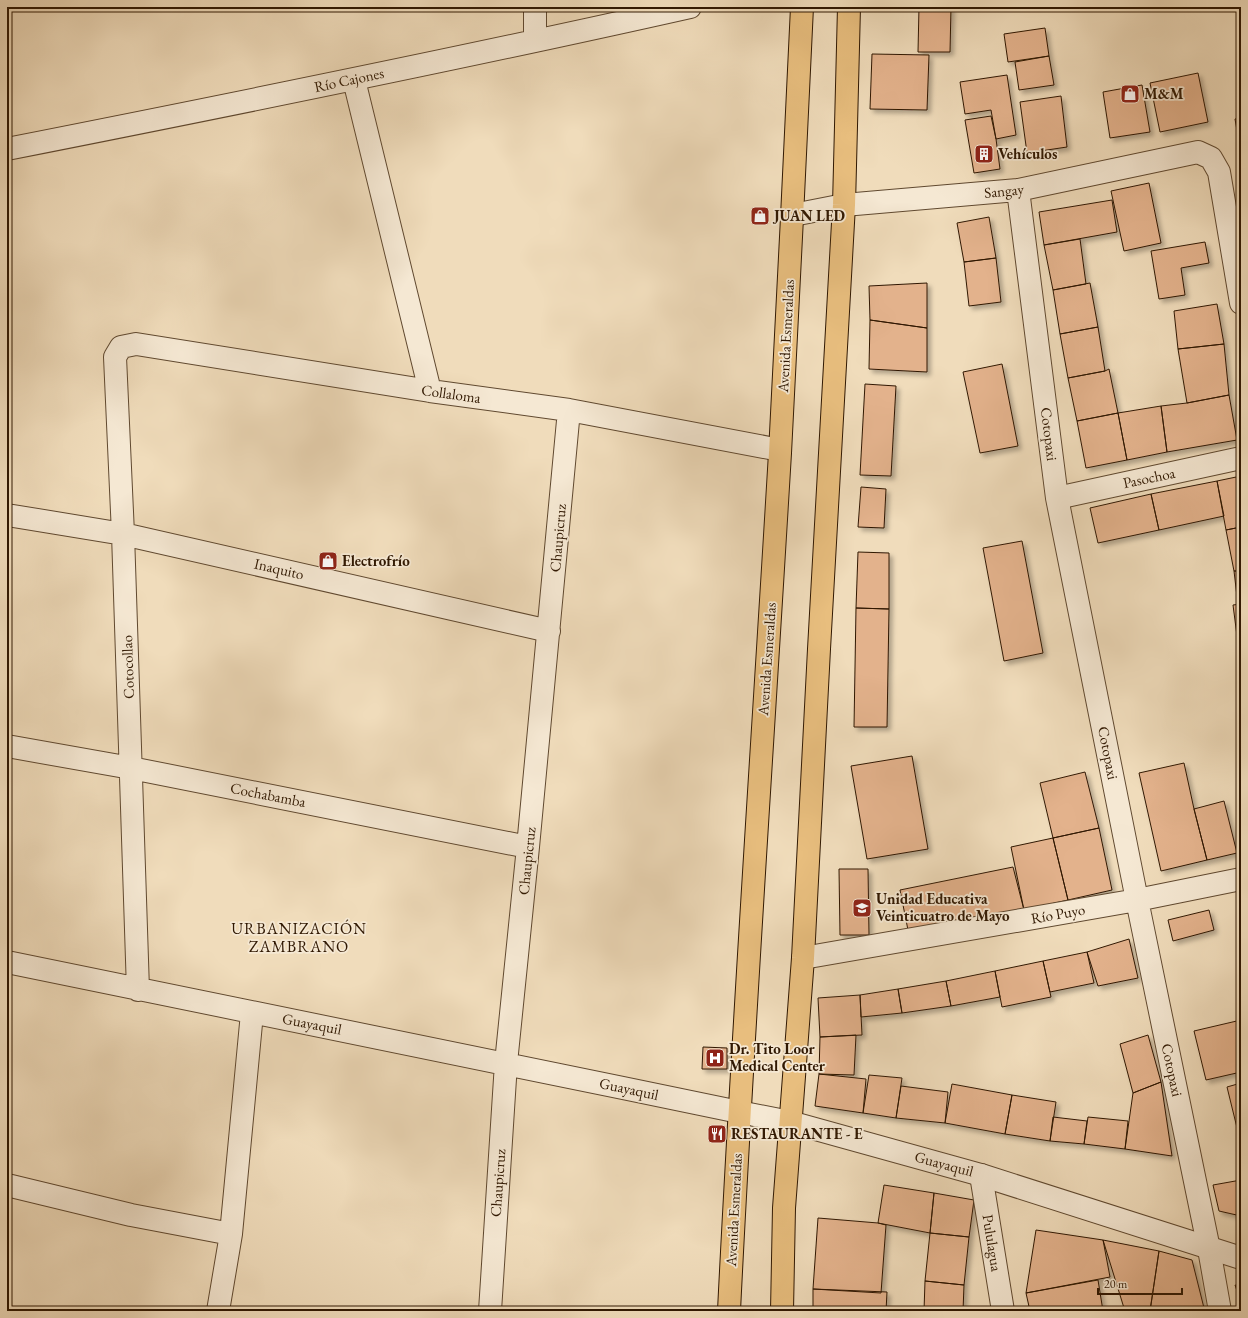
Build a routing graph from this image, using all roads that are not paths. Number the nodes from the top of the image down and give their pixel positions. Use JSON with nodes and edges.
{"nodes":[{"id":1,"x":535,"y":7,"type":"edge"},
{"id":2,"x":690,"y":7,"type":"edge"},
{"id":3,"x":802,"y":7,"type":"edge"},
{"id":4,"x":849,"y":7,"type":"edge"},
{"id":5,"x":535,"y":41,"type":"junction"},
{"id":6,"x":354,"y":80,"type":"junction"},
{"id":7,"x":7,"y":149,"type":"edge"},
{"id":8,"x":1018,"y":190,"type":"junction"},
{"id":9,"x":844,"y":204,"type":"junction"},
{"id":10,"x":793,"y":215,"type":"junction"},
{"id":11,"x":1241,"y":303,"type":"edge"},
{"id":12,"x":121,"y":347,"type":"joint"},
{"id":13,"x":430,"y":391,"type":"junction"},
{"id":14,"x":569,"y":410,"type":"junction"},
{"id":15,"x":780,"y":450,"type":"junction"},
{"id":16,"x":1241,"y":458,"type":"edge"},
{"id":17,"x":1057,"y":498,"type":"junction"},
{"id":18,"x":7,"y":515,"type":"edge"},
{"id":19,"x":123,"y":534,"type":"junction"},
{"id":20,"x":549,"y":631,"type":"junction"},
{"id":21,"x":7,"y":746,"type":"edge"},
{"id":22,"x":131,"y":768,"type":"junction"},
{"id":23,"x":528,"y":847,"type":"junction"},
{"id":24,"x":1241,"y":879,"type":"edge"},
{"id":25,"x":1137,"y":900,"type":"junction"},
{"id":26,"x":804,"y":958,"type":"junction"},
{"id":27,"x":7,"y":962,"type":"edge"},
{"id":28,"x":138,"y":990,"type":"junction"},
{"id":29,"x":252,"y":1013,"type":"junction"},
{"id":30,"x":506,"y":1063,"type":"junction"},
{"id":31,"x":739,"y":1112,"type":"junction"},
{"id":32,"x":790,"y":1122,"type":"junction"},
{"id":33,"x":981,"y":1175,"type":"junction"},
{"id":34,"x":7,"y":1185,"type":"edge"},
{"id":35,"x":231,"y":1234,"type":"junction"},
{"id":36,"x":1209,"y":1249,"type":"junction"},
{"id":37,"x":1241,"y":1258,"type":"edge"},
{"id":38,"x":218,"y":1311,"type":"edge"},
{"id":39,"x":490,"y":1311,"type":"edge"},
{"id":40,"x":729,"y":1311,"type":"edge"},
{"id":41,"x":782,"y":1311,"type":"edge"},
{"id":42,"x":1003,"y":1311,"type":"edge"},
{"id":43,"x":1220,"y":1311,"type":"edge"}],
"edges":[{"from":1,"to":5,"type":"street"},
{"from":2,"to":5,"type":"street","name":"Río Cajones"},
{"from":3,"to":10,"type":"main road","name":"Avenida Esmeraldas"},
{"from":4,"to":9,"type":"main road"},
{"from":5,"to":6,"type":"street","name":"Río Cajones"},
{"from":6,"to":7,"type":"street","name":"Río Cajones"},
{"from":6,"to":13,"type":"street"},
{"from":8,"to":9,"type":"street","name":"Sangay"},
{"from":8,"to":11,"type":"street","name":"Sangay"},
{"from":8,"to":17,"type":"street","name":"Cotopaxi"},
{"from":9,"to":10,"type":"street","name":"Sangay"},
{"from":9,"to":26,"type":"main road"},
{"from":10,"to":15,"type":"main road","name":"Avenida Esmeraldas"},
{"from":12,"to":13,"type":"street","name":"Collaloma"},
{"from":12,"to":19,"type":"street","name":"Cotocollao"},
{"from":13,"to":14,"type":"street","name":"Collaloma"},
{"from":14,"to":15,"type":"street","name":"Collaloma"},
{"from":14,"to":20,"type":"street","name":"Chaupicruz"},
{"from":15,"to":31,"type":"main road","name":"Avenida Esmeraldas"},
{"from":16,"to":17,"type":"street","name":"Pasochoa"},
{"from":17,"to":25,"type":"street","name":"Cotopaxi"},
{"from":18,"to":19,"type":"street","name":"Inaquito"},
{"from":19,"to":20,"type":"street","name":"Inaquito"},
{"from":19,"to":22,"type":"street","name":"Cotocollao"},
{"from":20,"to":23,"type":"street","name":"Chaupicruz"},
{"from":21,"to":22,"type":"street","name":"Cochabamba"},
{"from":22,"to":23,"type":"street","name":"Cochabamba"},
{"from":22,"to":28,"type":"street","name":"Cotocollao"},
{"from":23,"to":30,"type":"street","name":"Chaupicruz"},
{"from":24,"to":25,"type":"street","name":"Río Puyo"},
{"from":25,"to":26,"type":"street","name":"Río Puyo"},
{"from":25,"to":36,"type":"street","name":"Cotopaxi"},
{"from":26,"to":32,"type":"main road"},
{"from":27,"to":28,"type":"street","name":"Guayaquil"},
{"from":28,"to":29,"type":"street","name":"Guayaquil"},
{"from":29,"to":30,"type":"street","name":"Guayaquil"},
{"from":29,"to":35,"type":"street"},
{"from":30,"to":31,"type":"street","name":"Guayaquil"},
{"from":30,"to":39,"type":"street","name":"Chaupicruz"},
{"from":31,"to":32,"type":"street","name":"Guayaquil"},
{"from":31,"to":40,"type":"main road","name":"Avenida Esmeraldas"},
{"from":32,"to":33,"type":"street","name":"Guayaquil"},
{"from":32,"to":41,"type":"main road"},
{"from":33,"to":36,"type":"street","name":"Guayaquil"},
{"from":33,"to":42,"type":"street","name":"Pululagua"},
{"from":34,"to":35,"type":"street"},
{"from":35,"to":38,"type":"street"},
{"from":36,"to":37,"type":"street","name":"Guayaquil"},
{"from":36,"to":43,"type":"street","name":"Cotopaxi"}]}
